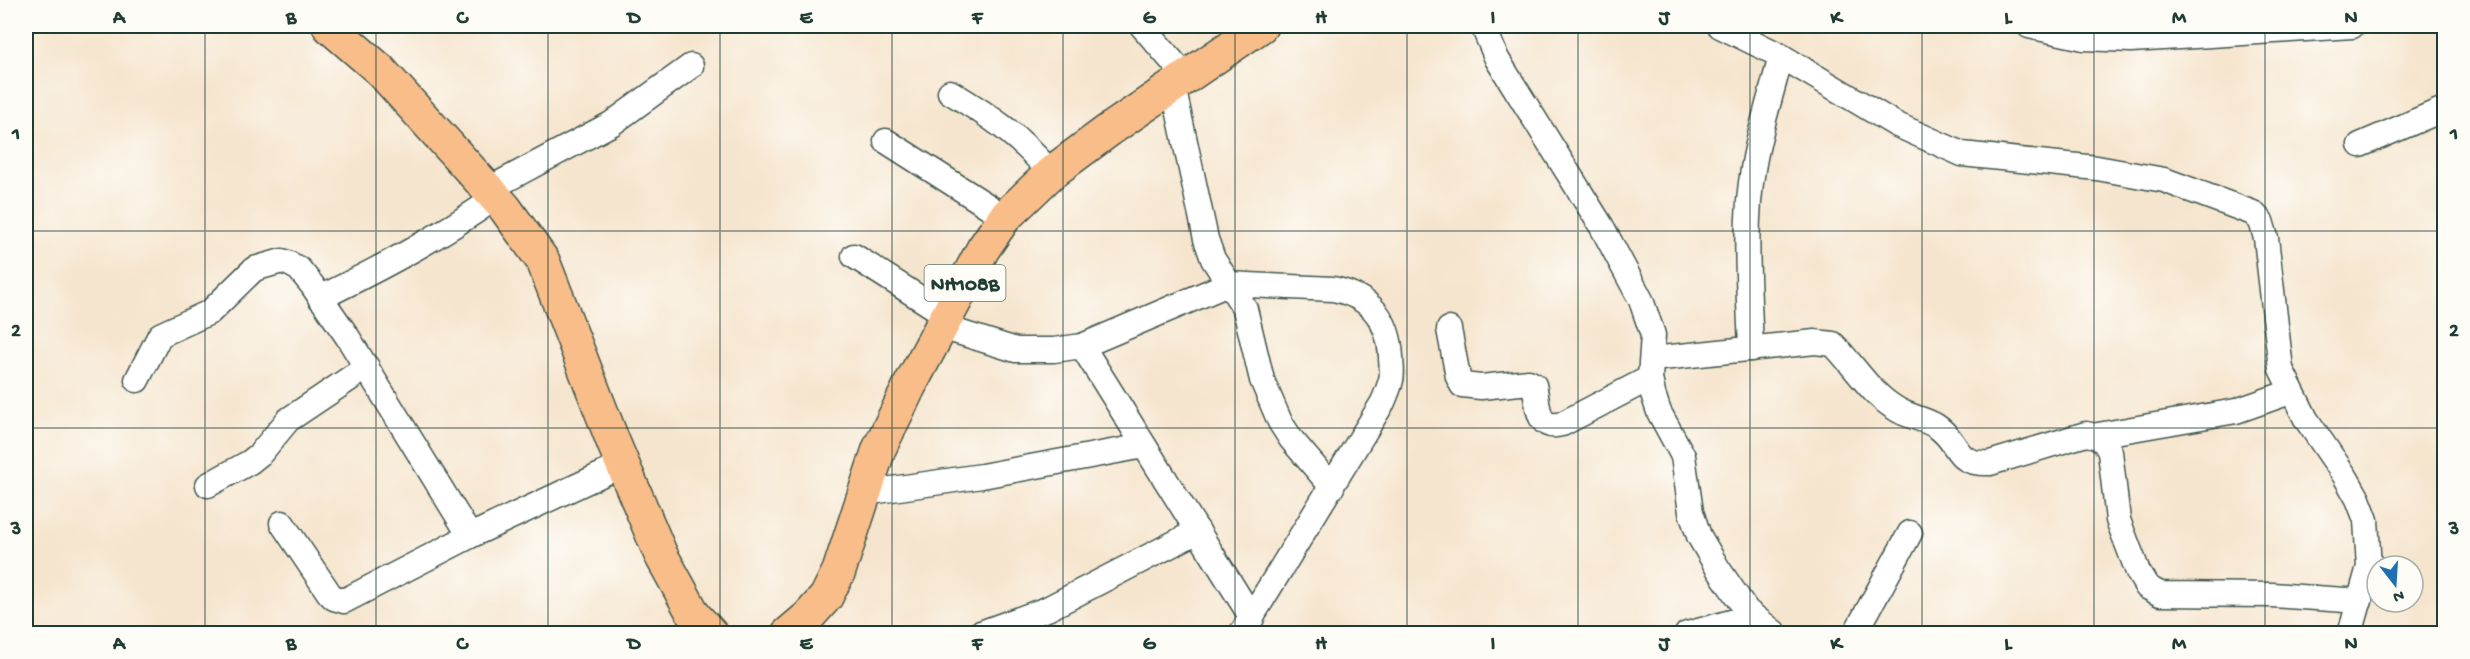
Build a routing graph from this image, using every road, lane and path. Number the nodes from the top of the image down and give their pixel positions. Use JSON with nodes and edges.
{"nodes":[{"id":1,"x":329,"y":26,"type":"edge"},
{"id":2,"x":1142,"y":26,"type":"edge"},
{"id":3,"x":1261,"y":26,"type":"edge"},
{"id":4,"x":1483,"y":26,"type":"edge"},
{"id":5,"x":1720,"y":26,"type":"edge"},
{"id":6,"x":2032,"y":26,"type":"edge"},
{"id":7,"x":2352,"y":26,"type":"edge"},
{"id":8,"x":2312,"y":27,"type":"edge"},
{"id":9,"x":1781,"y":56,"type":"junction"},
{"id":10,"x":691,"y":66,"type":"dead end"},
{"id":11,"x":1179,"y":81,"type":"junction"},
{"id":12,"x":950,"y":92,"type":"dead end"},
{"id":13,"x":2445,"y":109,"type":"edge"},
{"id":14,"x":886,"y":141,"type":"dead end"},
{"id":15,"x":2360,"y":145,"type":"dead end"},
{"id":16,"x":1051,"y":173,"type":"junction"},
{"id":17,"x":491,"y":194,"type":"junction"},
{"id":18,"x":1005,"y":217,"type":"junction"},
{"id":19,"x":854,"y":256,"type":"dead end"},
{"id":20,"x":1228,"y":284,"type":"junction"},
{"id":21,"x":320,"y":298,"type":"junction"},
{"id":22,"x":945,"y":321,"type":"junction"},
{"id":23,"x":1449,"y":329,"type":"dead end"},
{"id":24,"x":1082,"y":346,"type":"junction"},
{"id":25,"x":1750,"y":349,"type":"junction"},
{"id":26,"x":367,"y":367,"type":"junction"},
{"id":27,"x":1651,"y":369,"type":"junction"},
{"id":28,"x":137,"y":380,"type":"dead end"},
{"id":29,"x":2290,"y":392,"type":"junction"},
{"id":30,"x":2098,"y":435,"type":"junction"},
{"id":31,"x":1144,"y":446,"type":"junction"},
{"id":32,"x":622,"y":465,"type":"junction"},
{"id":33,"x":208,"y":485,"type":"dead end"},
{"id":34,"x":1332,"y":487,"type":"junction"},
{"id":35,"x":864,"y":493,"type":"junction"},
{"id":36,"x":282,"y":523,"type":"dead end"},
{"id":37,"x":1197,"y":531,"type":"junction"},
{"id":38,"x":1910,"y":533,"type":"dead end"},
{"id":39,"x":470,"y":536,"type":"junction"},
{"id":40,"x":2360,"y":601,"type":"junction"},
{"id":41,"x":1753,"y":616,"type":"junction"},
{"id":42,"x":1247,"y":626,"type":"edge"},
{"id":43,"x":1713,"y":630,"type":"edge"},
{"id":44,"x":711,"y":633,"type":"edge"},
{"id":45,"x":788,"y":633,"type":"edge"},
{"id":46,"x":978,"y":633,"type":"edge"},
{"id":47,"x":1687,"y":633,"type":"edge"},
{"id":48,"x":1776,"y":633,"type":"edge"},
{"id":49,"x":1855,"y":633,"type":"edge"},
{"id":50,"x":2350,"y":633,"type":"edge"}],
"edges":[{"from":1,"to":17,"type":"highway"},
{"from":2,"to":11,"type":"street"},
{"from":3,"to":11,"type":"highway","number":"NH108B"},
{"from":4,"to":27,"type":"street"},
{"from":5,"to":9,"type":"street"},
{"from":6,"to":8,"type":"street"},
{"from":7,"to":8,"type":"street"},
{"from":9,"to":25,"type":"street"},
{"from":9,"to":29,"type":"street"},
{"from":10,"to":17,"type":"street"},
{"from":11,"to":16,"type":"highway","number":"NH108B"},
{"from":11,"to":20,"type":"street"},
{"from":12,"to":16,"type":"street"},
{"from":13,"to":15,"type":"street"},
{"from":14,"to":18,"type":"street"},
{"from":16,"to":18,"type":"highway","number":"NH108B"},
{"from":17,"to":21,"type":"street"},
{"from":17,"to":32,"type":"highway"},
{"from":18,"to":22,"type":"highway","number":"NH108B"},
{"from":19,"to":22,"type":"street"},
{"from":20,"to":24,"type":"street"},
{"from":20,"to":34,"type":"street"},
{"from":20,"to":34,"type":"street"},
{"from":21,"to":26,"type":"street"},
{"from":21,"to":28,"type":"street"},
{"from":22,"to":24,"type":"street"},
{"from":22,"to":35,"type":"highway","number":"NH108B"},
{"from":23,"to":27,"type":"street"},
{"from":24,"to":31,"type":"street"},
{"from":25,"to":27,"type":"street"},
{"from":25,"to":30,"type":"street"},
{"from":26,"to":33,"type":"street"},
{"from":26,"to":39,"type":"street"},
{"from":27,"to":41,"type":"street"},
{"from":29,"to":30,"type":"street"},
{"from":29,"to":40,"type":"street"},
{"from":30,"to":40,"type":"street"},
{"from":31,"to":35,"type":"street"},
{"from":31,"to":37,"type":"street"},
{"from":32,"to":39,"type":"street"},
{"from":32,"to":44,"type":"highway"},
{"from":34,"to":42,"type":"street"},
{"from":35,"to":45,"type":"highway","number":"NH108B"},
{"from":36,"to":39,"type":"street"},
{"from":37,"to":42,"type":"street"},
{"from":37,"to":46,"type":"street"},
{"from":38,"to":49,"type":"street"},
{"from":40,"to":50,"type":"street"},
{"from":41,"to":43,"type":"street"},
{"from":41,"to":48,"type":"street"},
{"from":43,"to":47,"type":"street"}]}
